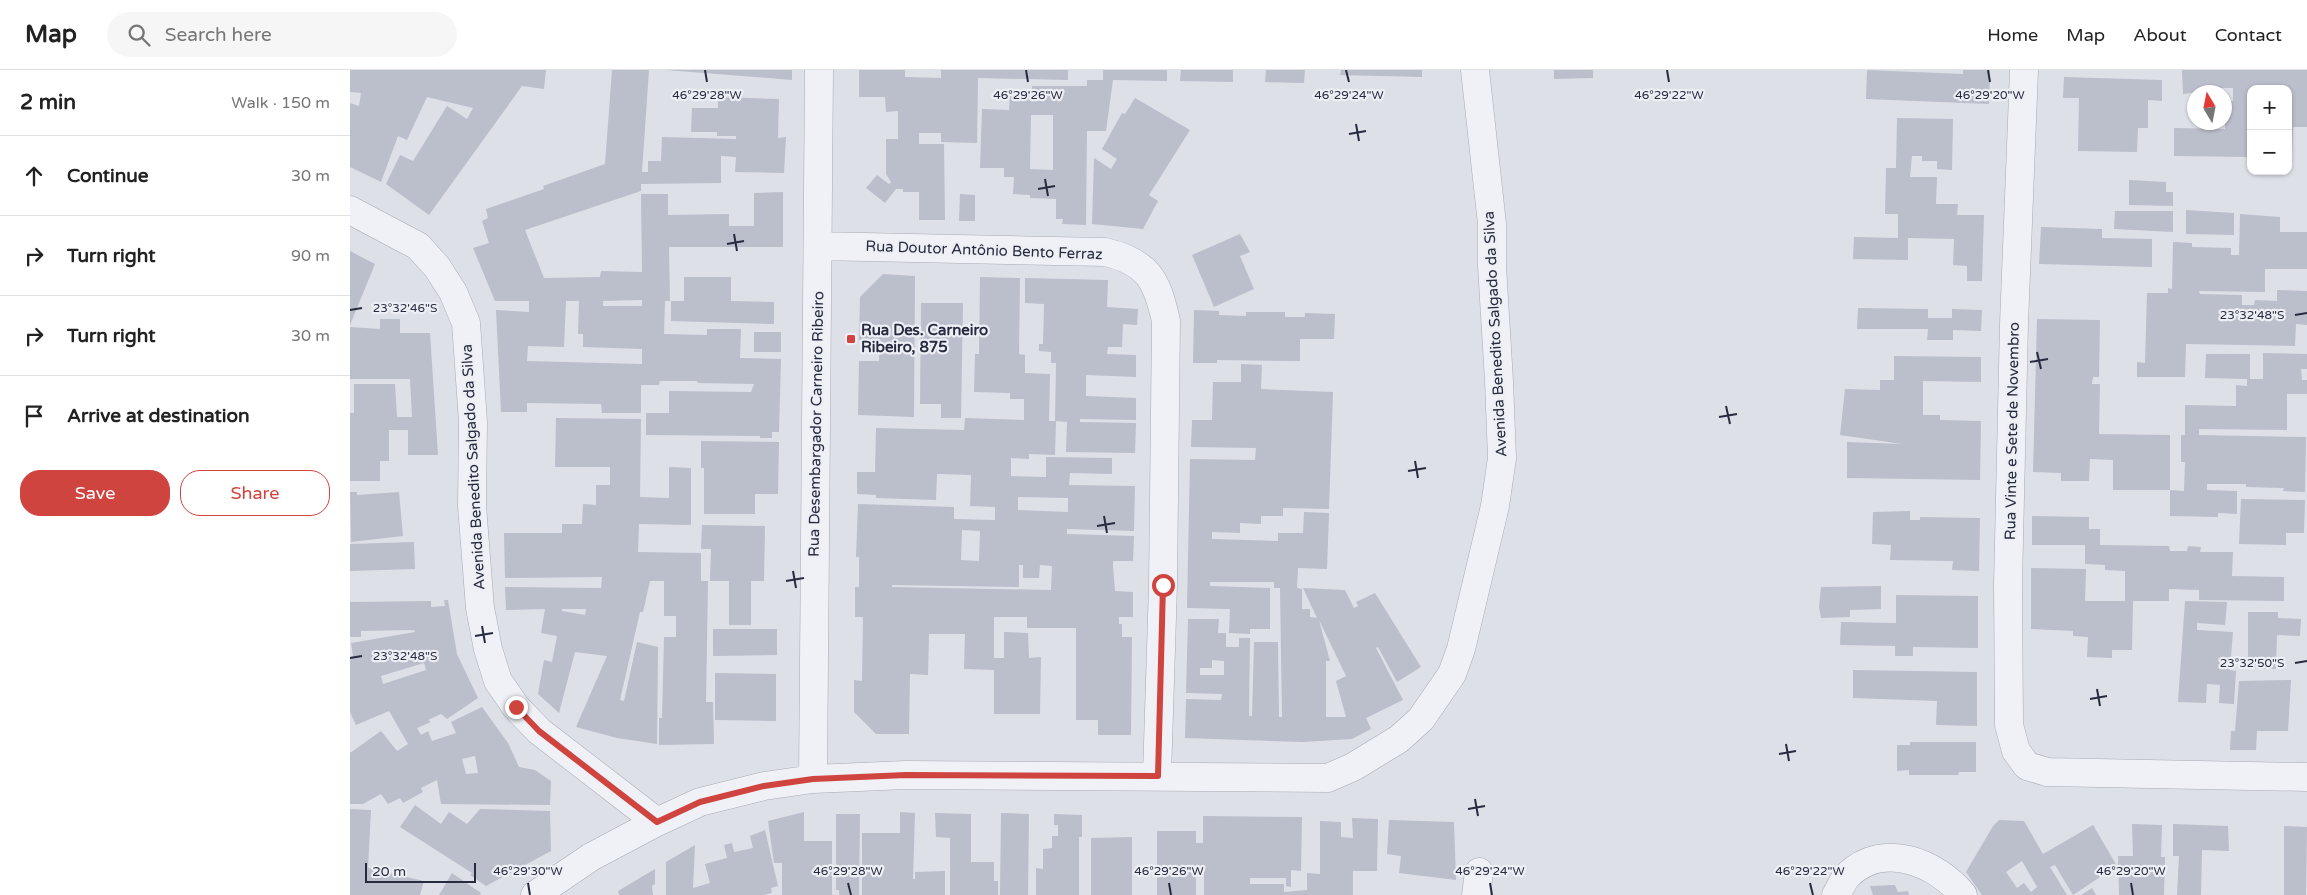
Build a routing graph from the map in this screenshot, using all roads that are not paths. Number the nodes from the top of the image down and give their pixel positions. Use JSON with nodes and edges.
{"nodes":[{"id":1,"x":819,"y":70,"type":"edge"},
{"id":2,"x":1475,"y":70,"type":"edge"},
{"id":3,"x":2024,"y":70,"type":"edge"},
{"id":4,"x":350,"y":210,"type":"edge"},
{"id":5,"x":818,"y":246,"type":"junction"},
{"id":6,"x":1158,"y":776,"type":"junction"},
{"id":7,"x":2307,"y":777,"type":"edge"},
{"id":8,"x":813,"y":779,"type":"junction"},
{"id":9,"x":657,"y":822,"type":"junction"},
{"id":10,"x":535,"y":895,"type":"edge"},
{"id":11,"x":1836,"y":895,"type":"edge"},
{"id":12,"x":1963,"y":895,"type":"edge"}],
"edges":[{"from":1,"to":5,"type":"street","name":"Rua Desembargador Carneiro Ribeiro"},
{"from":2,"to":6,"type":"street","name":"Avenida Benedito Salgado da Silva"},
{"from":3,"to":7,"type":"street","name":"Rua Vinte e Sete de Novembro"},
{"from":4,"to":9,"type":"street","name":"Avenida Benedito Salgado da Silva"},
{"from":5,"to":6,"type":"street","name":"Rua Doutor Antônio Bento Ferraz"},
{"from":5,"to":8,"type":"street","name":"Rua Desembargador Carneiro Ribeiro"},
{"from":6,"to":8,"type":"street","name":"Avenida Benedito Salgado da Silva"},
{"from":8,"to":9,"type":"street","name":"Avenida Benedito Salgado da Silva"},
{"from":9,"to":10,"type":"street"},
{"from":11,"to":12,"type":"street"}]}
